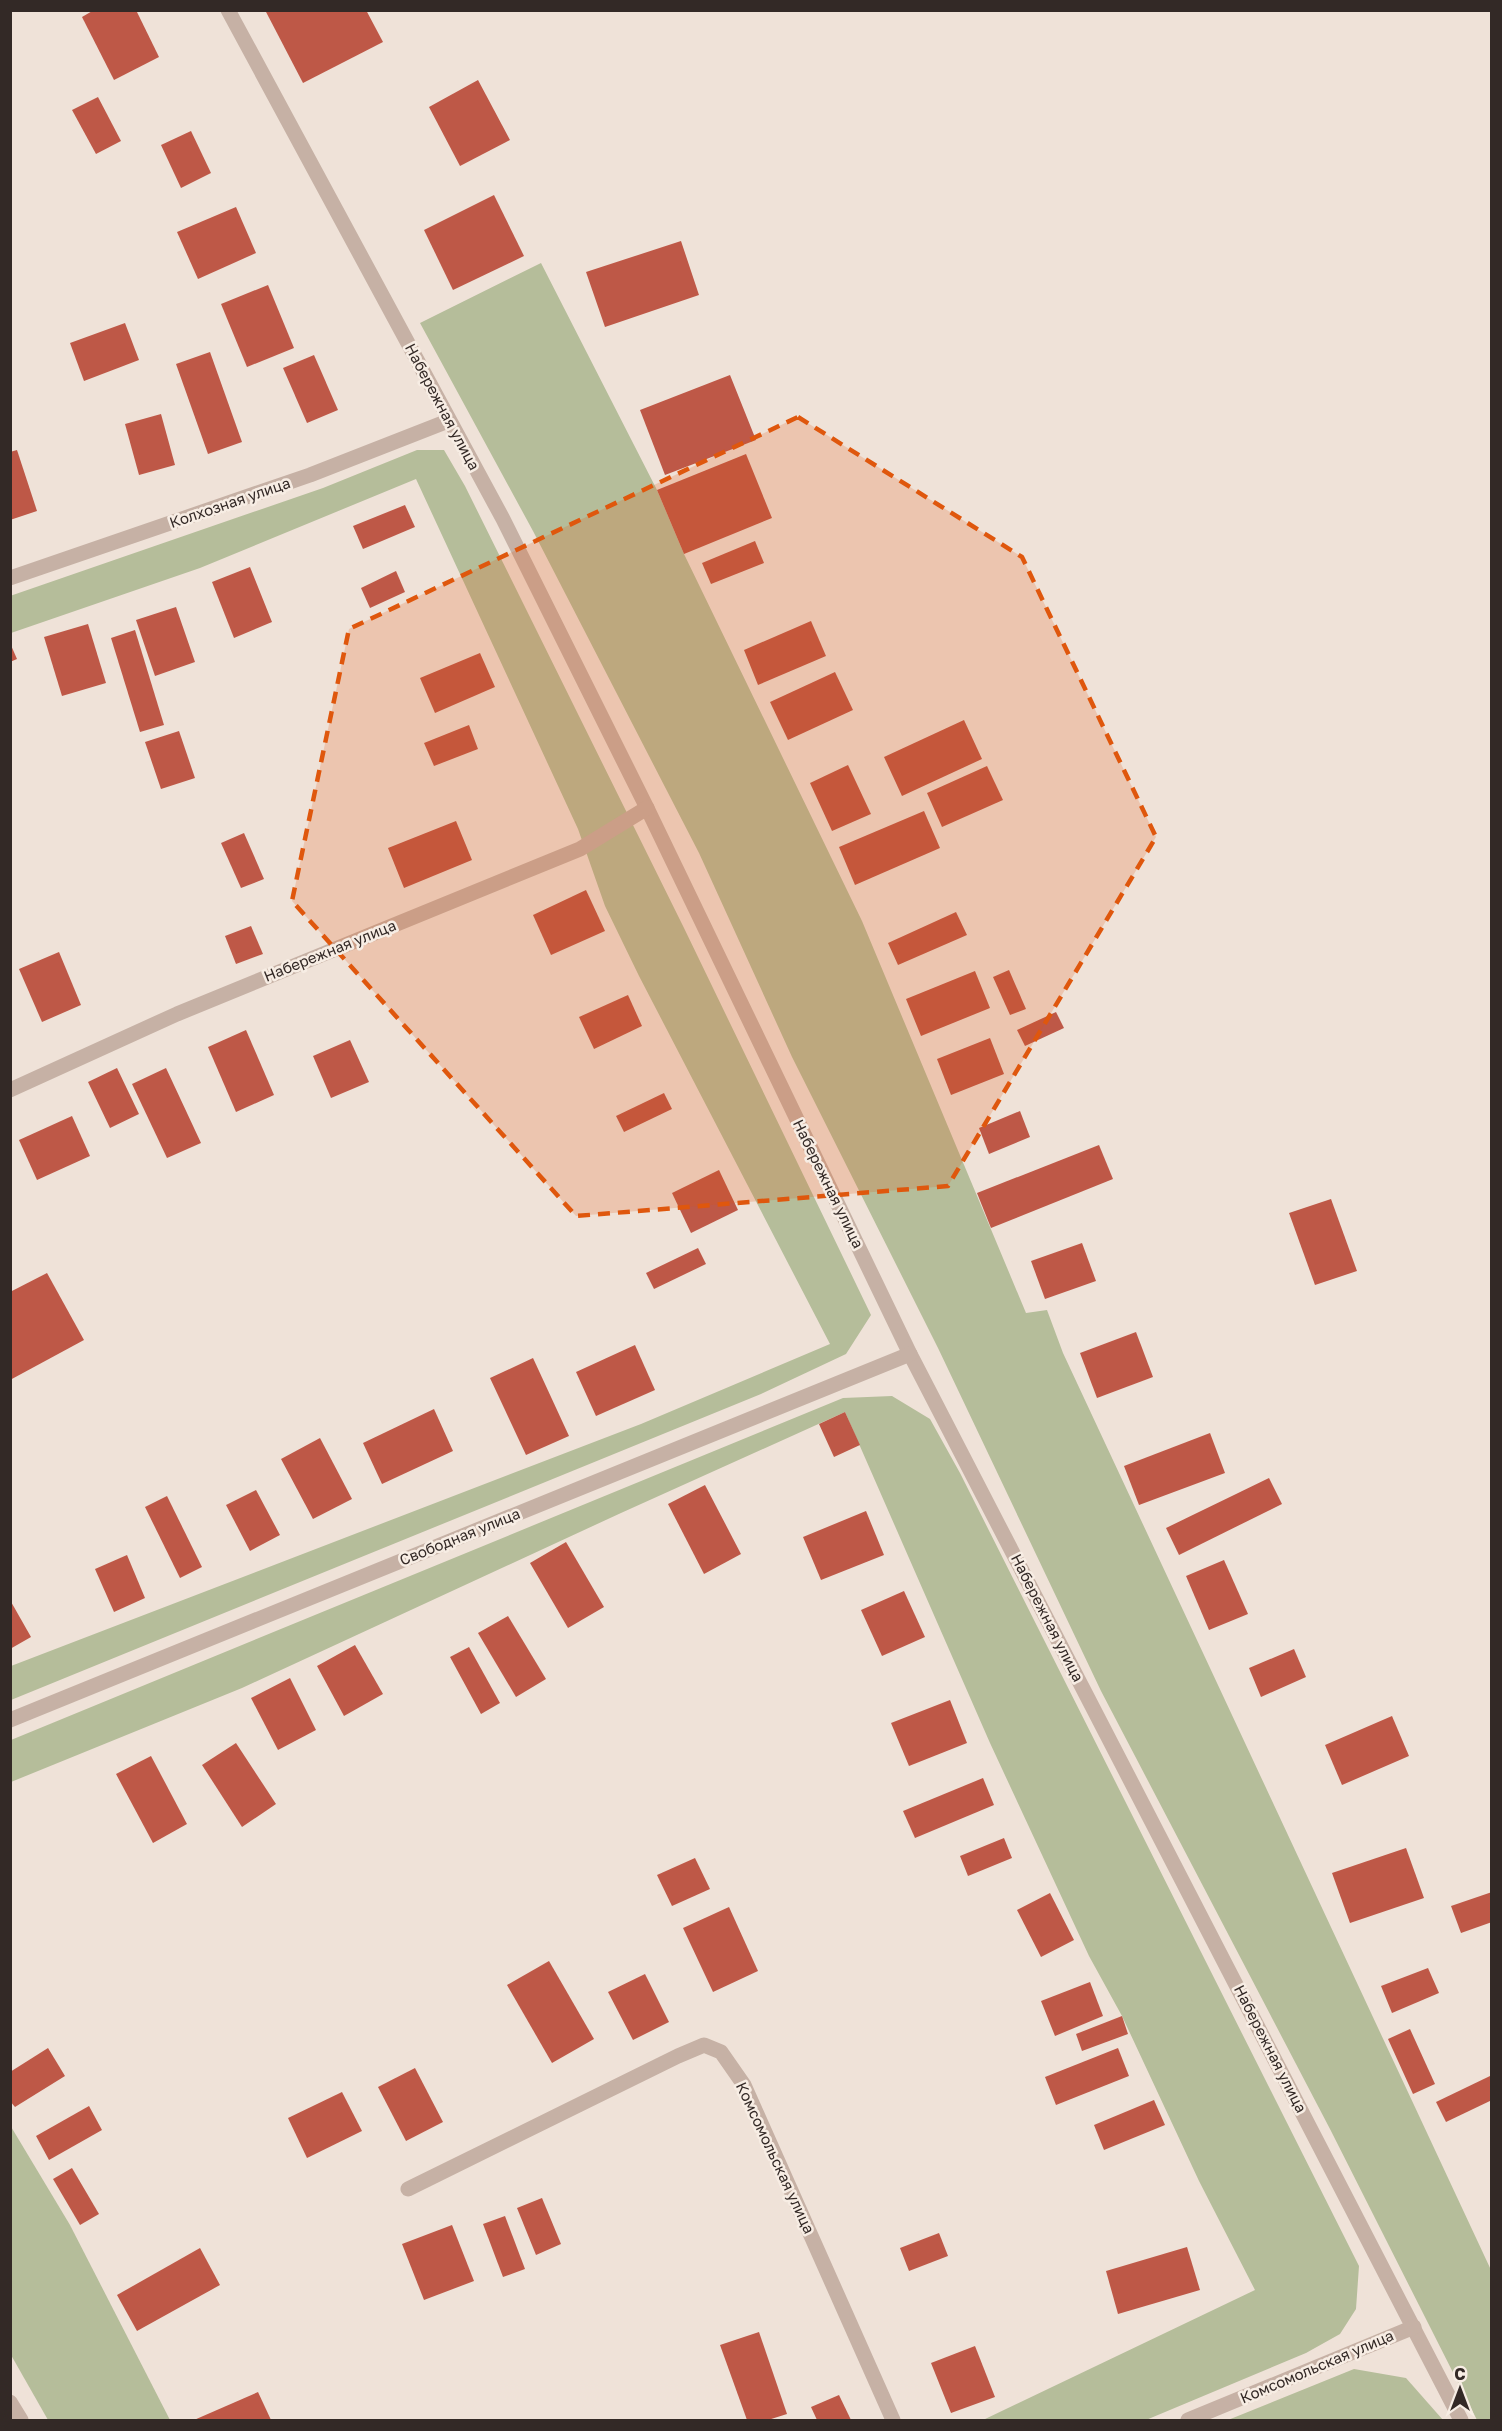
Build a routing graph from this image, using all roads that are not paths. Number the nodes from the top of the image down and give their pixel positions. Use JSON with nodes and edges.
{"nodes":[{"id":1,"x":228,"y":10,"type":"edge"},
{"id":2,"x":448,"y":421,"type":"junction"},
{"id":3,"x":10,"y":578,"type":"edge"},
{"id":4,"x":646,"y":808,"type":"junction"},
{"id":5,"x":10,"y":1090,"type":"edge"},
{"id":6,"x":910,"y":1354,"type":"junction"},
{"id":7,"x":10,"y":1720,"type":"edge"},
{"id":8,"x":408,"y":2189,"type":"dead end"},
{"id":9,"x":1414,"y":2327,"type":"junction"},
{"id":10,"x":10,"y":2402,"type":"edge"},
{"id":11,"x":21,"y":2421,"type":"edge"},
{"id":12,"x":894,"y":2421,"type":"edge"},
{"id":13,"x":1188,"y":2421,"type":"edge"},
{"id":14,"x":1461,"y":2421,"type":"edge"}],
"edges":[{"from":1,"to":2,"type":"street","name":"Набережная улица"},
{"from":2,"to":3,"type":"street","name":"Колхозная улица"},
{"from":2,"to":4,"type":"street","name":"Набережная улица"},
{"from":4,"to":5,"type":"street","name":"Набережная улица"},
{"from":4,"to":6,"type":"street","name":"Набережная улица"},
{"from":6,"to":7,"type":"street","name":"Свободная улица"},
{"from":6,"to":9,"type":"street","name":"Набережная улица"},
{"from":8,"to":12,"type":"street","name":"Комсомольская улица"},
{"from":9,"to":13,"type":"street","name":"Комсомольская улица"},
{"from":9,"to":14,"type":"street","name":"Набережная улица"},
{"from":10,"to":11,"type":"street"}]}
